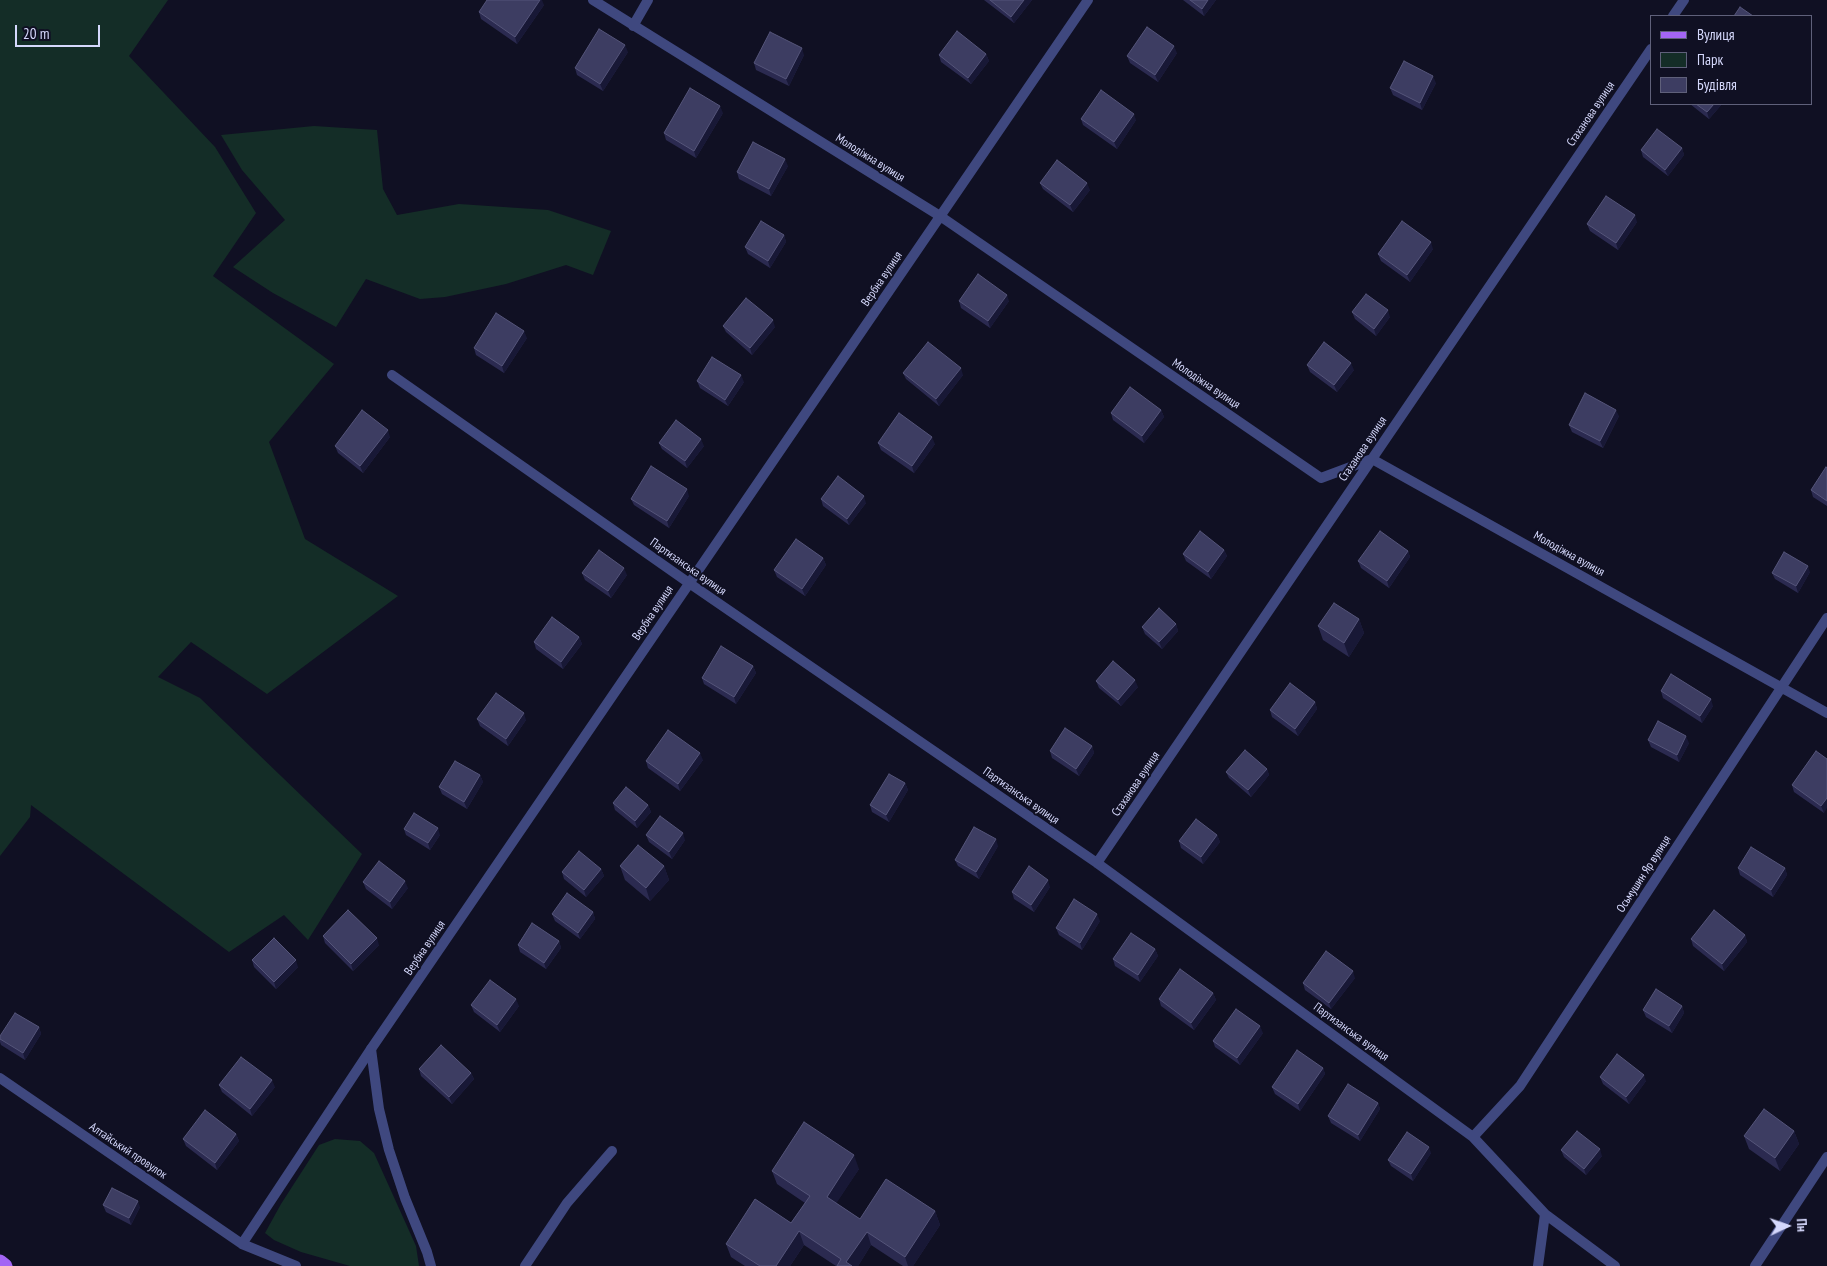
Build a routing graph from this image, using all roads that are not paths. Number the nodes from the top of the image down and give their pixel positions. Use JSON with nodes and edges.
{"nodes":[{"id":1,"x":593,"y":0,"type":"edge"},
{"id":2,"x":648,"y":0,"type":"edge"},
{"id":3,"x":1088,"y":0,"type":"edge"},
{"id":4,"x":1684,"y":0,"type":"edge"},
{"id":5,"x":1674,"y":15,"type":"edge"},
{"id":6,"x":633,"y":26,"type":"junction"},
{"id":7,"x":1650,"y":50,"type":"edge"},
{"id":8,"x":940,"y":216,"type":"junction"},
{"id":9,"x":392,"y":375,"type":"dead end"},
{"id":10,"x":1372,"y":459,"type":"junction"},
{"id":11,"x":689,"y":583,"type":"junction"},
{"id":12,"x":1827,"y":618,"type":"edge"},
{"id":13,"x":1781,"y":686,"type":"junction"},
{"id":14,"x":1827,"y":712,"type":"edge"},
{"id":15,"x":1097,"y":863,"type":"junction"},
{"id":16,"x":371,"y":1049,"type":"junction"},
{"id":17,"x":0,"y":1078,"type":"edge"},
{"id":18,"x":1473,"y":1137,"type":"junction"},
{"id":19,"x":612,"y":1150,"type":"dead end"},
{"id":20,"x":1827,"y":1158,"type":"edge"},
{"id":21,"x":1545,"y":1214,"type":"junction"},
{"id":22,"x":242,"y":1244,"type":"junction"},
{"id":23,"x":0,"y":1262,"type":"edge"},
{"id":24,"x":5,"y":1266,"type":"edge"},
{"id":25,"x":296,"y":1266,"type":"edge"},
{"id":26,"x":431,"y":1266,"type":"edge"},
{"id":27,"x":525,"y":1266,"type":"edge"},
{"id":28,"x":1538,"y":1266,"type":"edge"},
{"id":29,"x":1615,"y":1266,"type":"edge"},
{"id":30,"x":1755,"y":1266,"type":"edge"}],
"edges":[{"from":1,"to":6,"type":"street","name":"Молодіжна вулиця"},
{"from":2,"to":6,"type":"street"},
{"from":3,"to":8,"type":"street","name":"Вербна вулиця"},
{"from":4,"to":5,"type":"street"},
{"from":6,"to":8,"type":"street","name":"Молодіжна вулиця"},
{"from":7,"to":10,"type":"street","name":"Стаханова вулиця"},
{"from":8,"to":10,"type":"street","name":"Молодіжна вулиця"},
{"from":8,"to":11,"type":"street","name":"Вербна вулиця"},
{"from":9,"to":11,"type":"street","name":"Партизанська вулиця"},
{"from":10,"to":13,"type":"street","name":"Молодіжна вулиця"},
{"from":10,"to":15,"type":"street","name":"Стаханова вулиця"},
{"from":11,"to":15,"type":"street","name":"Партизанська вулиця"},
{"from":11,"to":16,"type":"street","name":"Вербна вулиця"},
{"from":12,"to":13,"type":"street","name":"Осьмушин Яр вулиця"},
{"from":13,"to":14,"type":"street","name":"Молодіжна вулиця"},
{"from":13,"to":18,"type":"street","name":"Осьмушин Яр вулиця"},
{"from":15,"to":18,"type":"street","name":"Партизанська вулиця"},
{"from":16,"to":22,"type":"street","name":"Вербна вулиця"},
{"from":16,"to":26,"type":"street"},
{"from":17,"to":22,"type":"street","name":"Алтайський провулок"},
{"from":18,"to":21,"type":"street","name":"Партизанська вулиця"},
{"from":19,"to":27,"type":"street"},
{"from":20,"to":30,"type":"street"},
{"from":21,"to":28,"type":"street"},
{"from":21,"to":29,"type":"street","name":"Партизанська вулиця"},
{"from":22,"to":25,"type":"street","name":"Алтайський провулок"},
{"from":23,"to":24,"type":"main road"}]}
